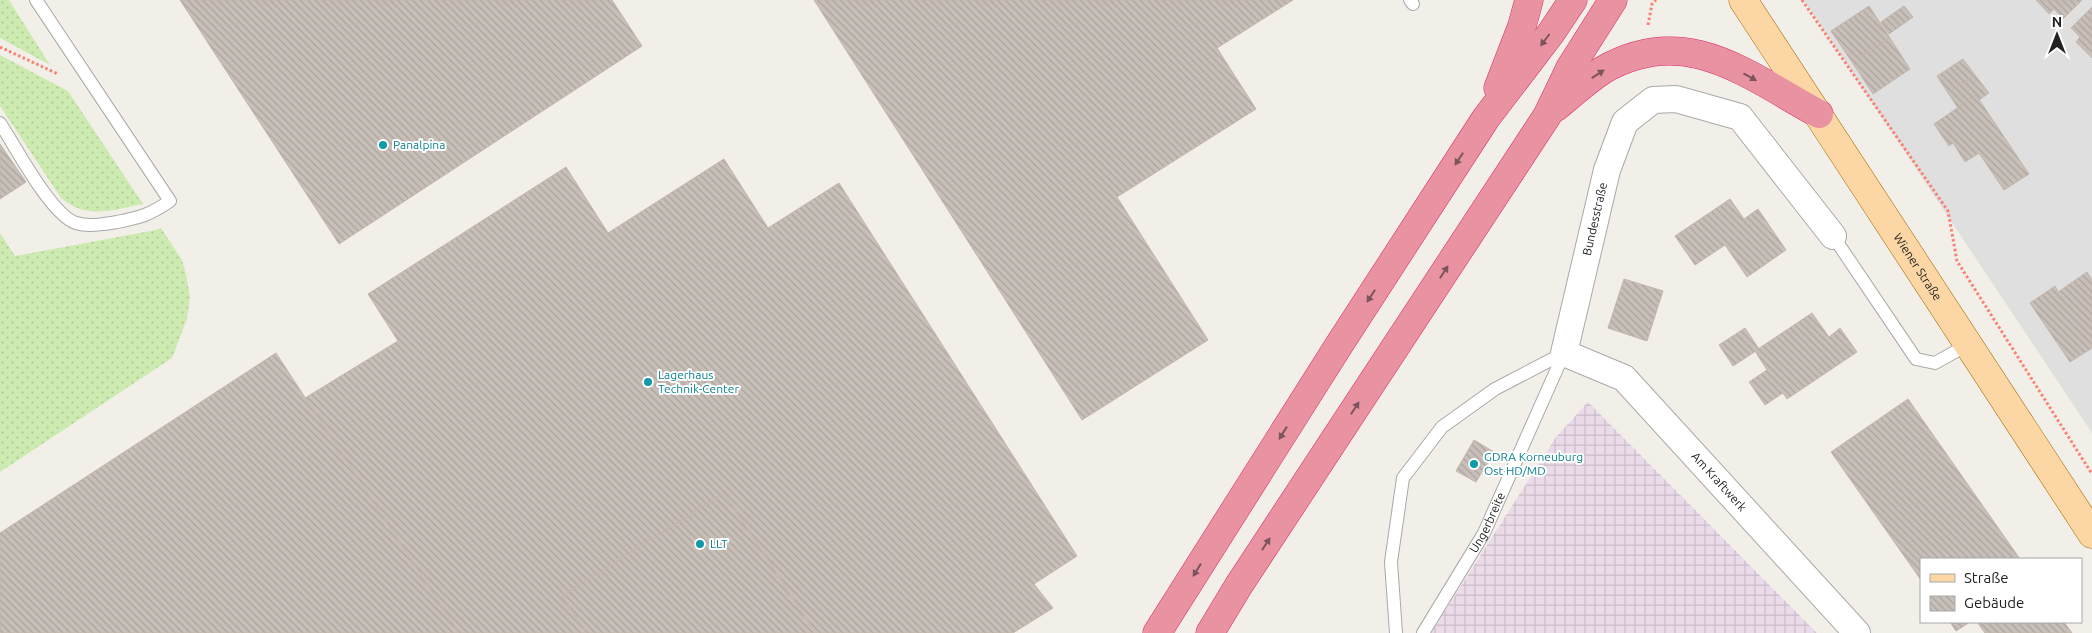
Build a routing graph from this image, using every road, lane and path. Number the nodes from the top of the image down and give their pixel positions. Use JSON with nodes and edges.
{"nodes":[{"id":1,"x":36,"y":0,"type":"edge"},
{"id":2,"x":1529,"y":0,"type":"edge"},
{"id":3,"x":1573,"y":0,"type":"edge"},
{"id":4,"x":1613,"y":0,"type":"edge"},
{"id":5,"x":1743,"y":0,"type":"edge"},
{"id":6,"x":1802,"y":0,"type":"edge"},
{"id":7,"x":0,"y":47,"type":"edge"},
{"id":8,"x":97,"y":93,"type":"junction"},
{"id":9,"x":1819,"y":114,"type":"junction"},
{"id":10,"x":1547,"y":116,"type":"junction"},
{"id":11,"x":1486,"y":118,"type":"junction"},
{"id":12,"x":0,"y":123,"type":"edge"},
{"id":13,"x":1833,"y":236,"type":"joint"},
{"id":14,"x":1968,"y":344,"type":"junction"},
{"id":15,"x":1564,"y":353,"type":"junction"},
{"id":16,"x":2092,"y":474,"type":"edge"},
{"id":17,"x":2092,"y":534,"type":"edge"},
{"id":18,"x":1157,"y":633,"type":"edge"},
{"id":19,"x":1210,"y":633,"type":"edge"},
{"id":20,"x":1396,"y":633,"type":"edge"},
{"id":21,"x":1423,"y":633,"type":"edge"},
{"id":22,"x":1856,"y":633,"type":"edge"}],
"edges":[{"from":1,"to":8,"type":"lane"},
{"from":2,"to":11,"type":"highway"},
{"from":3,"to":11,"type":"highway","one_way":true},
{"from":4,"to":10,"type":"highway"},
{"from":5,"to":9,"type":"main road","name":"Wiener Straße"},
{"from":6,"to":16,"type":"path"},
{"from":7,"to":8,"type":"path"},
{"from":8,"to":12,"type":"lane"},
{"from":10,"to":9,"type":"highway","one_way":true},
{"from":9,"to":14,"type":"main road","name":"Wiener Straße"},
{"from":19,"to":10,"type":"highway","one_way":true},
{"from":11,"to":18,"type":"highway","one_way":true},
{"from":13,"to":14,"type":"lane"},
{"from":13,"to":15,"type":"street","name":"Bundesstraße"},
{"from":14,"to":17,"type":"main road","name":"Wiener Straße"},
{"from":15,"to":20,"type":"lane"},
{"from":15,"to":21,"type":"lane","name":"Ungerbreite"},
{"from":15,"to":22,"type":"street","name":"Am Kraftwerk"}]}
